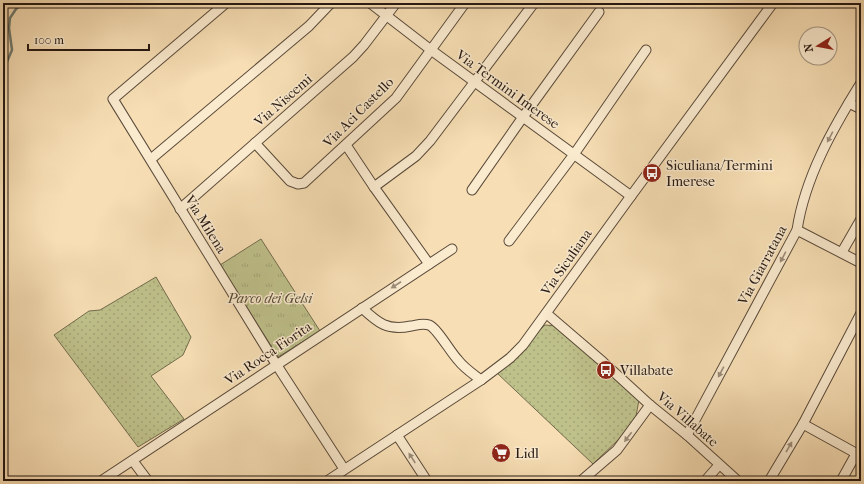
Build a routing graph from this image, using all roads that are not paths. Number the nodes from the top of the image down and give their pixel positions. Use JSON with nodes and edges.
{"nodes":[{"id":1,"x":226,"y":3,"type":"edge"},
{"id":2,"x":331,"y":3,"type":"edge"},
{"id":3,"x":370,"y":3,"type":"edge"},
{"id":4,"x":396,"y":3,"type":"edge"},
{"id":5,"x":464,"y":3,"type":"edge"},
{"id":6,"x":534,"y":3,"type":"edge"},
{"id":7,"x":773,"y":3,"type":"edge"},
{"id":8,"x":599,"y":12,"type":"dead end"},
{"id":9,"x":387,"y":16,"type":"junction"},
{"id":10,"x":431,"y":50,"type":"junction"},
{"id":11,"x":646,"y":50,"type":"dead end"},
{"id":12,"x":475,"y":83,"type":"junction"},
{"id":13,"x":861,"y":83,"type":"edge"},
{"id":14,"x":849,"y":103,"type":"junction"},
{"id":15,"x":861,"y":110,"type":"edge"},
{"id":16,"x":523,"y":117,"type":"junction"},
{"id":17,"x":255,"y":143,"type":"junction"},
{"id":18,"x":346,"y":145,"type":"junction"},
{"id":19,"x":575,"y":154,"type":"junction"},
{"id":20,"x":151,"y":159,"type":"junction"},
{"id":21,"x":374,"y":187,"type":"junction"},
{"id":22,"x":472,"y":190,"type":"dead end"},
{"id":23,"x":631,"y":196,"type":"junction"},
{"id":24,"x":180,"y":209,"type":"junction"},
{"id":25,"x":861,"y":219,"type":"edge"},
{"id":26,"x":797,"y":230,"type":"junction"},
{"id":27,"x":509,"y":241,"type":"dead end"},
{"id":28,"x":452,"y":249,"type":"dead end"},
{"id":29,"x":842,"y":252,"type":"junction"},
{"id":30,"x":861,"y":263,"type":"edge"},
{"id":31,"x":428,"y":264,"type":"junction"},
{"id":32,"x":362,"y":308,"type":"junction"},
{"id":33,"x":861,"y":313,"type":"edge"},
{"id":34,"x":547,"y":314,"type":"junction"},
{"id":35,"x":276,"y":364,"type":"junction"},
{"id":36,"x":481,"y":380,"type":"junction"},
{"id":37,"x":650,"y":405,"type":"junction"},
{"id":38,"x":803,"y":424,"type":"junction"},
{"id":39,"x":397,"y":435,"type":"junction"},
{"id":40,"x":687,"y":435,"type":"junction"},
{"id":41,"x":859,"y":455,"type":"edge"},
{"id":42,"x":133,"y":461,"type":"junction"},
{"id":43,"x":719,"y":465,"type":"junction"},
{"id":44,"x":344,"y":469,"type":"junction"},
{"id":45,"x":101,"y":481,"type":"edge"},
{"id":46,"x":148,"y":481,"type":"edge"},
{"id":47,"x":327,"y":481,"type":"edge"},
{"id":48,"x":427,"y":481,"type":"edge"},
{"id":49,"x":581,"y":481,"type":"edge"},
{"id":50,"x":705,"y":481,"type":"edge"},
{"id":51,"x":738,"y":481,"type":"edge"},
{"id":52,"x":770,"y":481,"type":"edge"},
{"id":53,"x":841,"y":481,"type":"edge"}],
"edges":[{"from":1,"to":20,"type":"street","name":"Via Milena"},
{"from":2,"to":20,"type":"street"},
{"from":3,"to":9,"type":"street","name":"Via Termini Imerese"},
{"from":4,"to":9,"type":"street","name":"Via Niscemi"},
{"from":5,"to":10,"type":"street","name":"Via Aci Castello"},
{"from":6,"to":12,"type":"street"},
{"from":7,"to":23,"type":"street","name":"Via Siculiana"},
{"from":8,"to":16,"type":"street"},
{"from":9,"to":10,"type":"street","name":"Via Termini Imerese"},
{"from":9,"to":17,"type":"street","name":"Via Niscemi"},
{"from":10,"to":12,"type":"street","name":"Via Termini Imerese"},
{"from":10,"to":18,"type":"street","name":"Via Aci Castello"},
{"from":11,"to":19,"type":"street"},
{"from":12,"to":16,"type":"street","name":"Via Termini Imerese"},
{"from":12,"to":21,"type":"street"},
{"from":13,"to":14,"type":"street","name":"Via Giarratana"},
{"from":14,"to":15,"type":"street"},
{"from":14,"to":26,"type":"street","name":"Via Giarratana","one_way":true},
{"from":16,"to":19,"type":"street","name":"Via Termini Imerese"},
{"from":16,"to":22,"type":"street"},
{"from":17,"to":18,"type":"street","name":"Via Aci Castello"},
{"from":17,"to":24,"type":"street","name":"Via Niscemi"},
{"from":18,"to":21,"type":"street"},
{"from":19,"to":23,"type":"street","name":"Via Termini Imerese"},
{"from":19,"to":27,"type":"street"},
{"from":20,"to":24,"type":"street","name":"Via Milena"},
{"from":21,"to":31,"type":"street"},
{"from":23,"to":34,"type":"street","name":"Via Siculiana"},
{"from":24,"to":35,"type":"street","name":"Via Milena"},
{"from":25,"to":29,"type":"street"},
{"from":26,"to":29,"type":"street"},
{"from":26,"to":40,"type":"street","name":"Via Giarratana","one_way":true},
{"from":28,"to":31,"type":"street","name":"Via Rocca Fiorita"},
{"from":29,"to":30,"type":"street"},
{"from":31,"to":32,"type":"street","name":"Via Rocca Fiorita","one_way":true},
{"from":32,"to":35,"type":"street","name":"Via Rocca Fiorita"},
{"from":32,"to":36,"type":"street"},
{"from":33,"to":38,"type":"street"},
{"from":34,"to":36,"type":"street","name":"Via Siculiana"},
{"from":34,"to":37,"type":"street","name":"Via Villabate"},
{"from":35,"to":42,"type":"street","name":"Via Rocca Fiorita"},
{"from":35,"to":44,"type":"street","name":"Via Milena"},
{"from":36,"to":39,"type":"street","name":"Via Siculiana"},
{"from":37,"to":40,"type":"street","name":"Via Villabate"},
{"from":37,"to":49,"type":"street","one_way":true},
{"from":38,"to":41,"type":"street"},
{"from":52,"to":38,"type":"street","one_way":true},
{"from":39,"to":44,"type":"street","name":"Via Siculiana"},
{"from":48,"to":39,"type":"street","one_way":true},
{"from":40,"to":43,"type":"street","name":"Via Villabate"},
{"from":41,"to":53,"type":"street"},
{"from":42,"to":45,"type":"street","name":"Via Rocca Fiorita"},
{"from":42,"to":46,"type":"street"},
{"from":43,"to":50,"type":"street"},
{"from":43,"to":51,"type":"street","name":"Via Villabate"},
{"from":44,"to":47,"type":"street","name":"Via Siculiana"}]}
